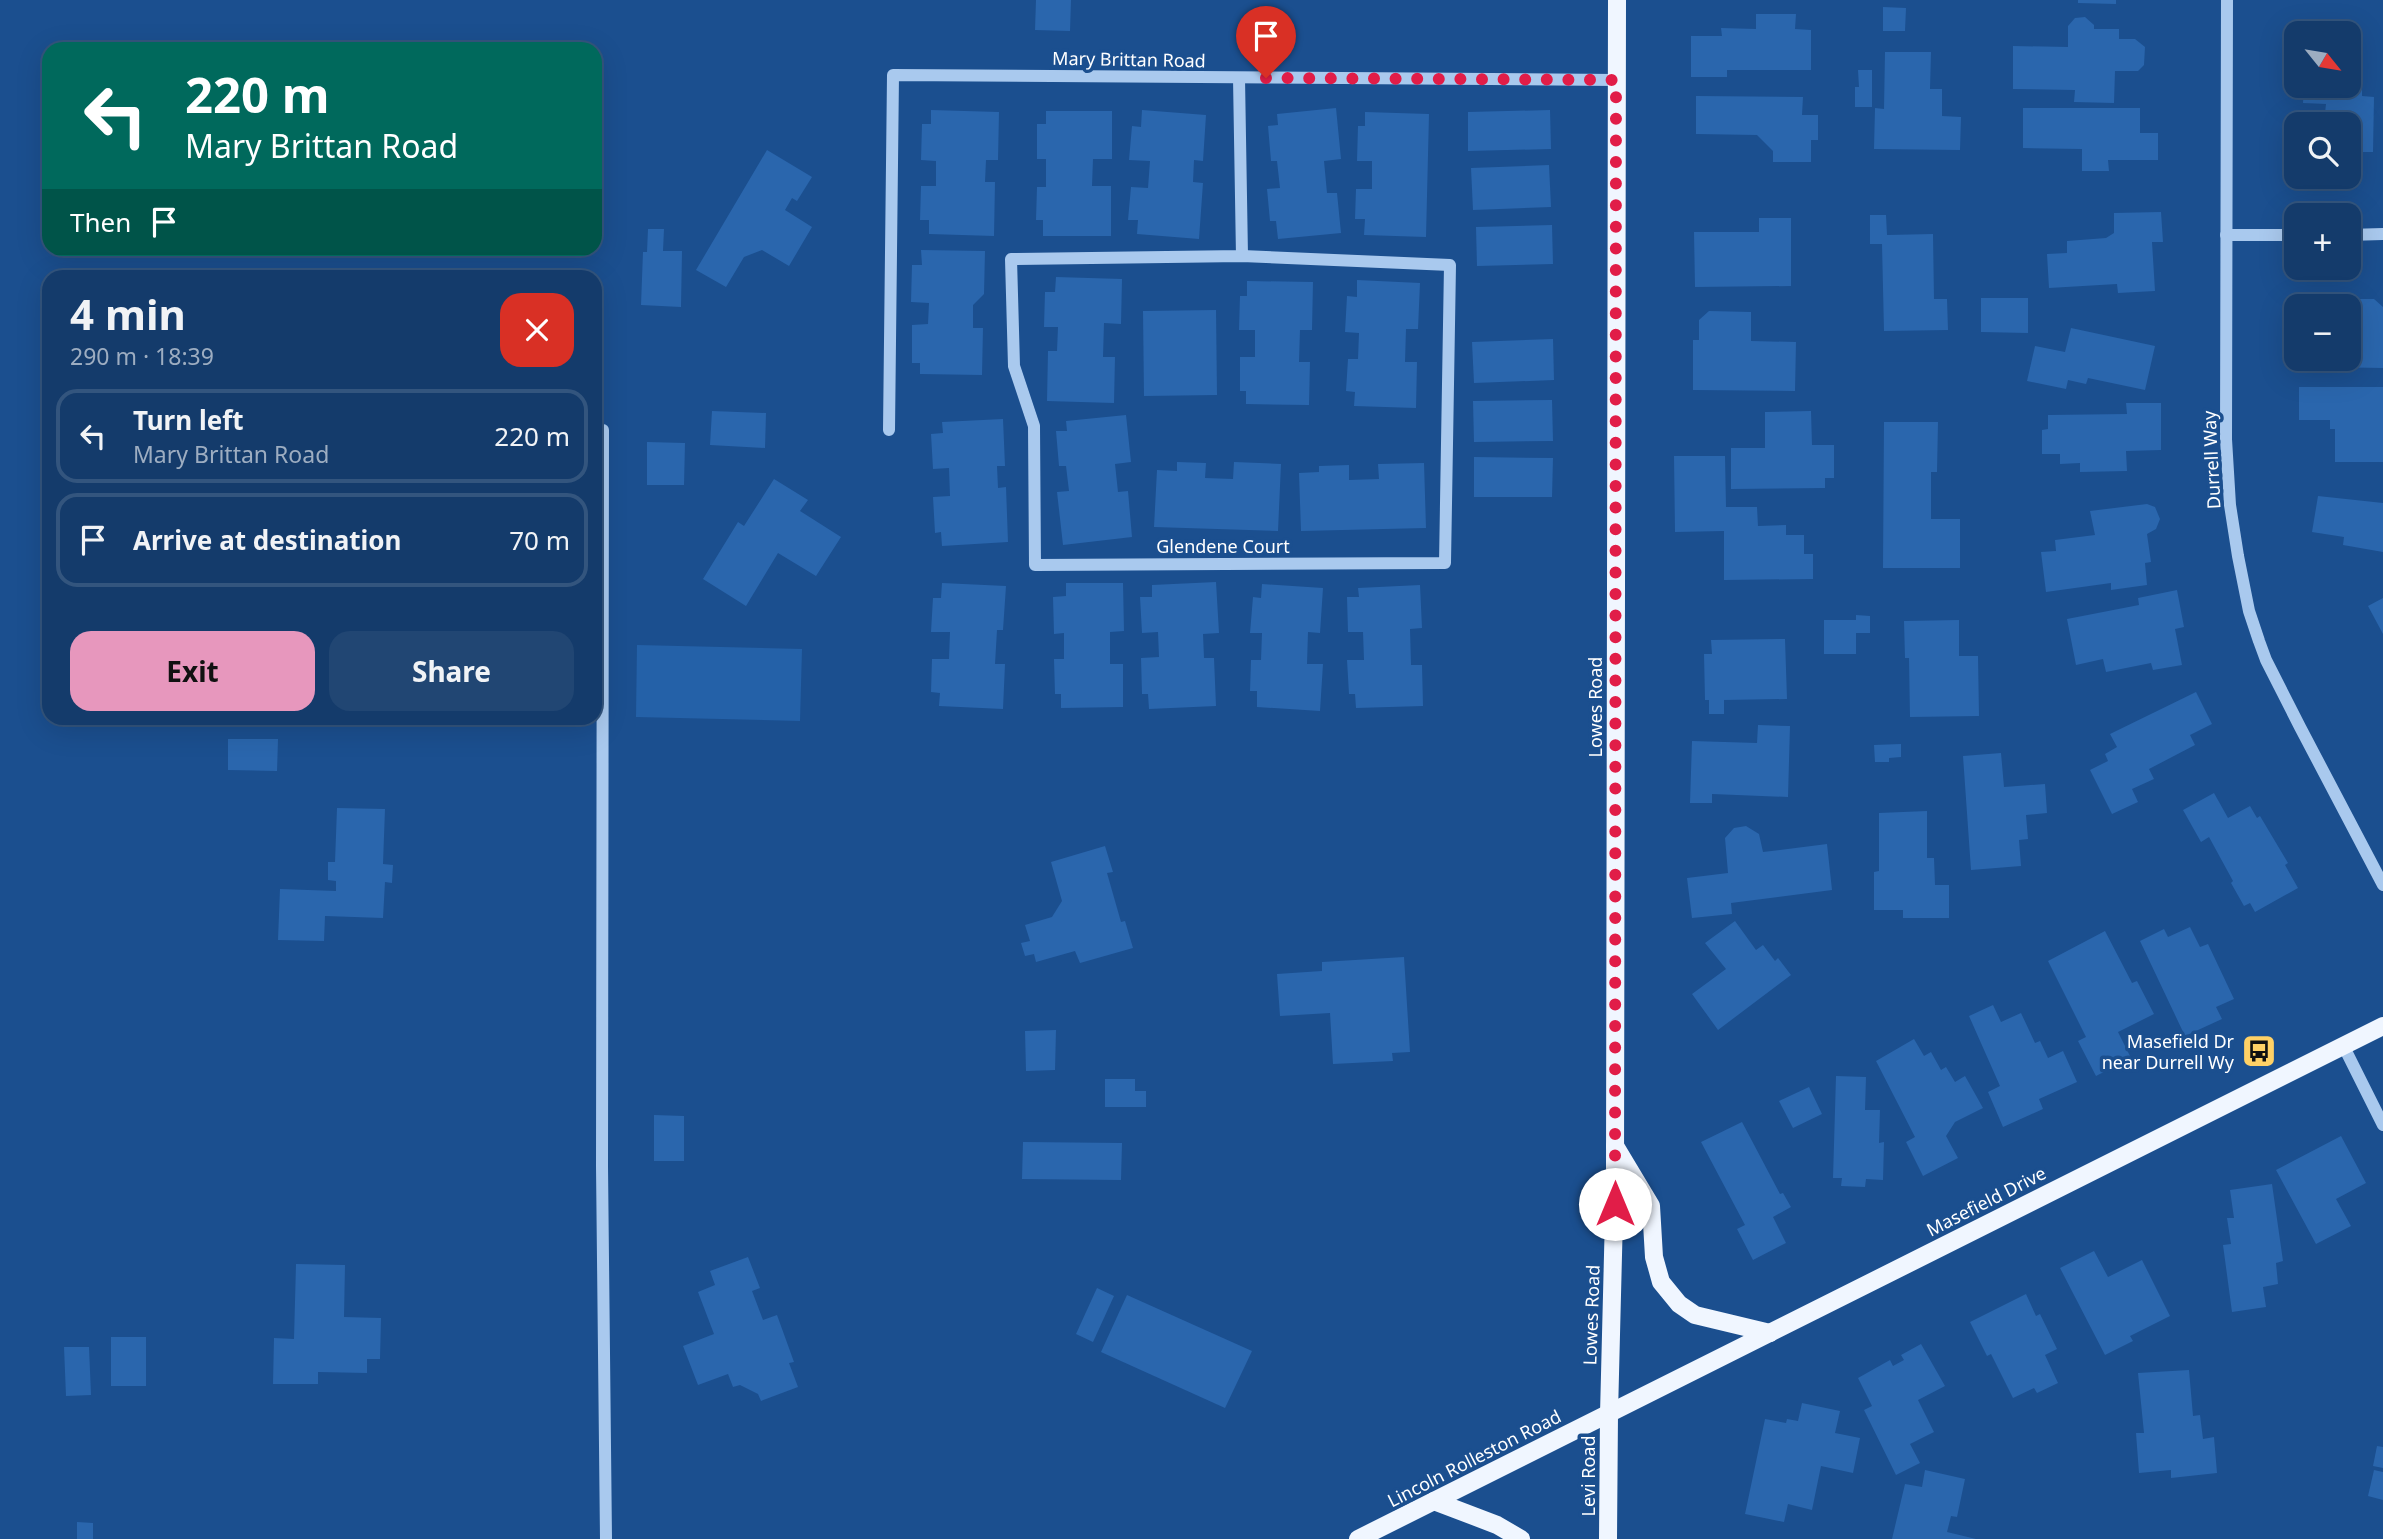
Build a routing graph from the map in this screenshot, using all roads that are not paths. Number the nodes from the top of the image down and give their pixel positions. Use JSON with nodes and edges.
{"nodes":[{"id":1,"x":1616,"y":0,"type":"edge"},
{"id":2,"x":2227,"y":0,"type":"edge"},
{"id":3,"x":1239,"y":78,"type":"junction"},
{"id":4,"x":1616,"y":80,"type":"junction"},
{"id":5,"x":2284,"y":234,"type":"edge"},
{"id":6,"x":2361,"y":234,"type":"edge"},
{"id":7,"x":2383,"y":234,"type":"edge"},
{"id":8,"x":2226,"y":235,"type":"junction"},
{"id":9,"x":1242,"y":256,"type":"junction"},
{"id":10,"x":603,"y":430,"type":"dead end"},
{"id":11,"x":889,"y":430,"type":"dead end"},
{"id":12,"x":2383,"y":885,"type":"edge"},
{"id":13,"x":2383,"y":1026,"type":"edge"},
{"id":14,"x":2343,"y":1045,"type":"junction"},
{"id":15,"x":2383,"y":1125,"type":"edge"},
{"id":16,"x":1615,"y":1146,"type":"junction"},
{"id":17,"x":1770,"y":1333,"type":"junction"},
{"id":18,"x":1609,"y":1414,"type":"junction"},
{"id":19,"x":1434,"y":1501,"type":"junction"},
{"id":20,"x":606,"y":1539,"type":"edge"},
{"id":21,"x":1358,"y":1539,"type":"edge"},
{"id":22,"x":1521,"y":1539,"type":"edge"},
{"id":23,"x":1608,"y":1539,"type":"edge"}],
"edges":[{"from":1,"to":4,"type":"main road","name":"Lowes Road"},
{"from":2,"to":8,"type":"street","name":"Durrell Way"},
{"from":3,"to":4,"type":"street","name":"Mary Brittan Road"},
{"from":3,"to":9,"type":"street"},
{"from":3,"to":11,"type":"street","name":"Mary Brittan Road"},
{"from":4,"to":16,"type":"main road","name":"Lowes Road"},
{"from":5,"to":8,"type":"street"},
{"from":6,"to":7,"type":"street"},
{"from":8,"to":12,"type":"street","name":"Durrell Way"},
{"from":9,"to":9,"type":"street","name":"Glendene Court"},
{"from":10,"to":20,"type":"street"},
{"from":13,"to":14,"type":"main road","name":"Masefield Drive"},
{"from":14,"to":15,"type":"street"},
{"from":14,"to":17,"type":"main road","name":"Masefield Drive"},
{"from":16,"to":17,"type":"main road"},
{"from":16,"to":18,"type":"main road","name":"Lowes Road"},
{"from":17,"to":18,"type":"main road","name":"Masefield Drive"},
{"from":18,"to":19,"type":"main road","name":"Lincoln Rolleston Road"},
{"from":18,"to":23,"type":"main road","name":"Levi Road"},
{"from":19,"to":21,"type":"main road","name":"Lincoln Rolleston Road"},
{"from":19,"to":22,"type":"main road"}]}
